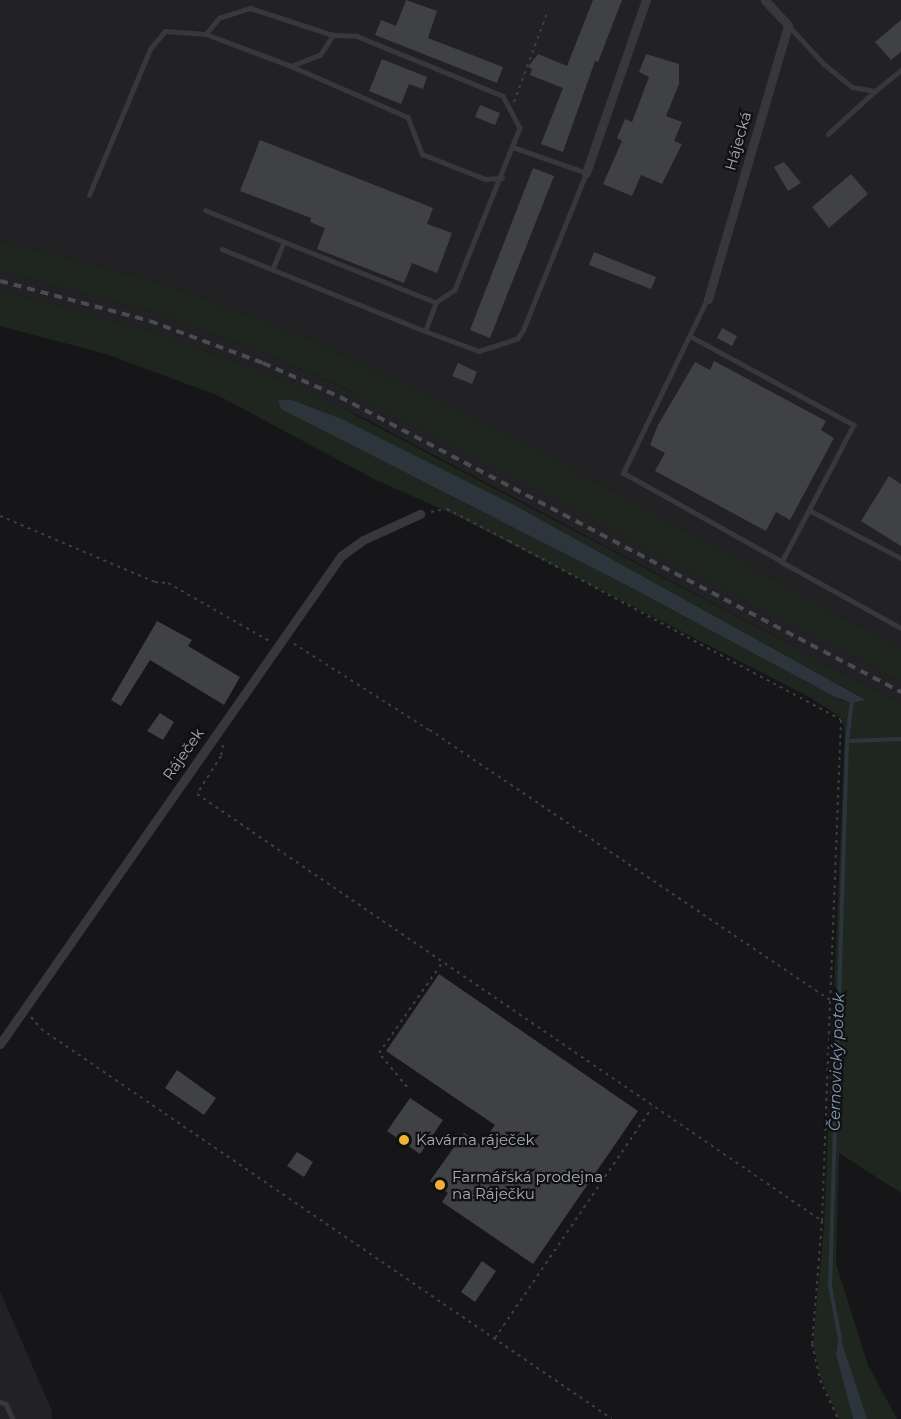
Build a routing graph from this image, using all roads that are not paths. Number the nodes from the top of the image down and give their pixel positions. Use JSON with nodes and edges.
{"nodes":[{"id":1,"x":646,"y":0,"type":"edge"},
{"id":2,"x":765,"y":0,"type":"edge"},
{"id":3,"x":788,"y":25,"type":"junction"},
{"id":4,"x":206,"y":34,"type":"junction"},
{"id":5,"x":333,"y":35,"type":"junction"},
{"id":6,"x":291,"y":66,"type":"junction"},
{"id":7,"x":901,"y":70,"type":"edge"},
{"id":8,"x":875,"y":91,"type":"junction"},
{"id":9,"x":828,"y":134,"type":"dead end"},
{"id":10,"x":514,"y":148,"type":"junction"},
{"id":11,"x":586,"y":173,"type":"junction"},
{"id":12,"x":502,"y":178,"type":"junction"},
{"id":13,"x":89,"y":195,"type":"dead end"},
{"id":14,"x":206,"y":211,"type":"dead end"},
{"id":15,"x":284,"y":242,"type":"junction"},
{"id":16,"x":222,"y":249,"type":"dead end"},
{"id":17,"x":272,"y":270,"type":"junction"},
{"id":18,"x":708,"y":299,"type":"joint"},
{"id":19,"x":436,"y":303,"type":"junction"},
{"id":20,"x":424,"y":330,"type":"junction"},
{"id":21,"x":692,"y":337,"type":"junction"},
{"id":22,"x":809,"y":510,"type":"junction"},
{"id":23,"x":420,"y":514,"type":"road end"},
{"id":24,"x":901,"y":558,"type":"edge"},
{"id":25,"x":782,"y":562,"type":"junction"},
{"id":26,"x":901,"y":628,"type":"edge"},
{"id":27,"x":0,"y":1044,"type":"edge"},
{"id":28,"x":0,"y":1402,"type":"edge"},
{"id":29,"x":13,"y":1419,"type":"edge"}],
"edges":[{"from":1,"to":11,"type":"street"},
{"from":2,"to":3,"type":"street"},
{"from":3,"to":8,"type":"lane"},
{"from":3,"to":18,"type":"street","name":"Hájecká"},
{"from":4,"to":5,"type":"lane"},
{"from":4,"to":6,"type":"lane"},
{"from":4,"to":13,"type":"lane"},
{"from":5,"to":6,"type":"lane"},
{"from":5,"to":10,"type":"lane"},
{"from":6,"to":12,"type":"lane"},
{"from":7,"to":8,"type":"lane"},
{"from":8,"to":9,"type":"lane"},
{"from":10,"to":11,"type":"lane"},
{"from":10,"to":12,"type":"lane"},
{"from":11,"to":20,"type":"lane"},
{"from":12,"to":19,"type":"lane"},
{"from":14,"to":15,"type":"lane"},
{"from":15,"to":17,"type":"lane"},
{"from":15,"to":19,"type":"lane"},
{"from":16,"to":17,"type":"lane"},
{"from":17,"to":20,"type":"lane"},
{"from":18,"to":21,"type":"lane"},
{"from":19,"to":20,"type":"lane"},
{"from":21,"to":22,"type":"lane"},
{"from":21,"to":25,"type":"lane"},
{"from":22,"to":24,"type":"lane"},
{"from":22,"to":25,"type":"lane"},
{"from":23,"to":27,"type":"street","name":"Ráječek"},
{"from":25,"to":26,"type":"lane"},
{"from":28,"to":29,"type":"lane"}]}
